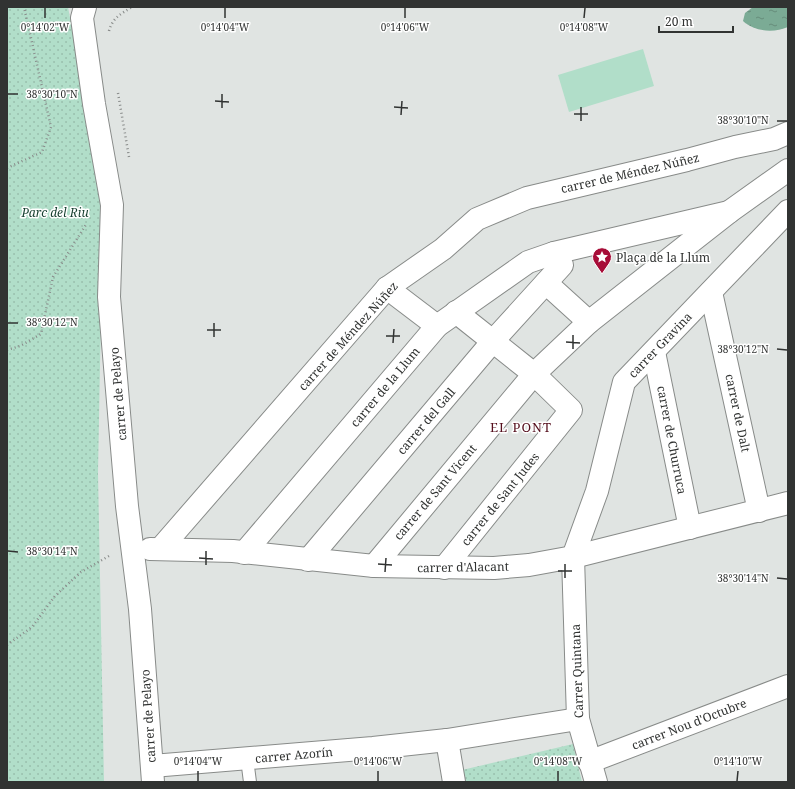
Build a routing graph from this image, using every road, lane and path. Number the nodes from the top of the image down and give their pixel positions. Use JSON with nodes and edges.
{"nodes":[{"id":1,"x":24,"y":7,"type":"edge"},
{"id":2,"x":84,"y":7,"type":"edge"},
{"id":3,"x":132,"y":7,"type":"edge"},
{"id":4,"x":109,"y":38,"type":"dead end"},
{"id":5,"x":118,"y":90,"type":"dead end"},
{"id":6,"x":788,"y":133,"type":"edge"},
{"id":7,"x":7,"y":168,"type":"edge"},
{"id":8,"x":106,"y":170,"type":"junction"},
{"id":9,"x":788,"y":170,"type":"edge"},
{"id":10,"x":112,"y":205,"type":"junction"},
{"id":11,"x":788,"y":211,"type":"edge"},
{"id":12,"x":729,"y":212,"type":"junction"},
{"id":13,"x":554,"y":253,"type":"junction"},
{"id":14,"x":546,"y":283,"type":"junction"},
{"id":15,"x":387,"y":288,"type":"junction"},
{"id":16,"x":711,"y":292,"type":"junction"},
{"id":17,"x":456,"y":312,"type":"junction"},
{"id":18,"x":589,"y":322,"type":"junction"},
{"id":19,"x":437,"y":326,"type":"junction"},
{"id":20,"x":493,"y":342,"type":"junction"},
{"id":21,"x":7,"y":350,"type":"edge"},
{"id":22,"x":654,"y":352,"type":"junction"},
{"id":23,"x":534,"y":374,"type":"junction"},
{"id":24,"x":788,"y":503,"type":"edge"},
{"id":25,"x":759,"y":511,"type":"junction"},
{"id":26,"x":690,"y":528,"type":"junction"},
{"id":27,"x":160,"y":548,"type":"junction"},
{"id":28,"x":123,"y":552,"type":"junction"},
{"id":29,"x":244,"y":553,"type":"junction"},
{"id":30,"x":573,"y":557,"type":"junction"},
{"id":31,"x":308,"y":560,"type":"junction"},
{"id":32,"x":374,"y":566,"type":"junction"},
{"id":33,"x":444,"y":568,"type":"junction"},
{"id":34,"x":7,"y":645,"type":"edge"},
{"id":35,"x":788,"y":686,"type":"edge"},
{"id":36,"x":578,"y":719,"type":"junction"},
{"id":37,"x":447,"y":740,"type":"junction"},
{"id":38,"x":247,"y":759,"type":"junction"},
{"id":39,"x":593,"y":772,"type":"edge"},
{"id":40,"x":153,"y":774,"type":"edge"},
{"id":41,"x":250,"y":782,"type":"edge"},
{"id":42,"x":454,"y":782,"type":"edge"}],
"edges":[{"from":1,"to":7,"type":"path"},
{"from":2,"to":8,"type":"street","name":"carrer de Pelayo"},
{"from":3,"to":4,"type":"path"},
{"from":5,"to":8,"type":"path"},
{"from":6,"to":15,"type":"street","name":"carrer de Méndez Núñez"},
{"from":8,"to":10,"type":"street","name":"carrer de Pelayo"},
{"from":9,"to":12,"type":"street","name":"carrer de Sant Vicent"},
{"from":10,"to":21,"type":"path"},
{"from":10,"to":28,"type":"street","name":"carrer de Pelayo"},
{"from":11,"to":16,"type":"street","name":"carrer Gravina"},
{"from":12,"to":13,"type":"street","name":"carrer de la Llum"},
{"from":12,"to":18,"type":"street","name":"carrer de Sant Vicent"},
{"from":13,"to":14,"type":"street","name":"carrer del Gall"},
{"from":13,"to":17,"type":"street","name":"carrer de la Llum"},
{"from":14,"to":18,"type":"street"},
{"from":14,"to":20,"type":"street","name":"carrer del Gall"},
{"from":15,"to":19,"type":"street"},
{"from":15,"to":27,"type":"street","name":"carrer de Méndez Núñez"},
{"from":16,"to":22,"type":"street","name":"carrer Gravina"},
{"from":16,"to":25,"type":"street","name":"carrer de Dalt"},
{"from":17,"to":19,"type":"street","name":"carrer de la Llum"},
{"from":17,"to":20,"type":"street"},
{"from":18,"to":23,"type":"street","name":"carrer de Sant Vicent"},
{"from":19,"to":29,"type":"street","name":"carrer de la Llum"},
{"from":20,"to":23,"type":"street"},
{"from":20,"to":31,"type":"street","name":"carrer del Gall"},
{"from":22,"to":26,"type":"street","name":"carrer de Churruca"},
{"from":22,"to":30,"type":"street","name":"carrer Gravina"},
{"from":23,"to":32,"type":"street","name":"carrer de Sant Vicent"},
{"from":23,"to":33,"type":"street","name":"carrer de Sant Judes"},
{"from":24,"to":25,"type":"street","name":"carrer d'Alacant"},
{"from":25,"to":26,"type":"street","name":"carrer d'Alacant"},
{"from":26,"to":30,"type":"street","name":"carrer d'Alacant"},
{"from":27,"to":28,"type":"street","name":"carrer d'Alacant"},
{"from":27,"to":29,"type":"street","name":"carrer d'Alacant"},
{"from":28,"to":34,"type":"path"},
{"from":28,"to":40,"type":"street","name":"carrer de Pelayo"},
{"from":29,"to":31,"type":"street","name":"carrer d'Alacant"},
{"from":30,"to":33,"type":"street","name":"carrer d'Alacant"},
{"from":30,"to":36,"type":"street","name":"Carrer Quintana"},
{"from":31,"to":32,"type":"street","name":"carrer d'Alacant"},
{"from":32,"to":33,"type":"street","name":"carrer d'Alacant"},
{"from":35,"to":39,"type":"street","name":"carrer Nou d'Octubre"},
{"from":36,"to":37,"type":"street","name":"carrer Azorín"},
{"from":36,"to":39,"type":"street","name":"Carrer Quintana"},
{"from":37,"to":38,"type":"street","name":"carrer Azorín"},
{"from":37,"to":42,"type":"street"},
{"from":38,"to":40,"type":"street","name":"carrer Azorín"},
{"from":38,"to":41,"type":"lane"}]}
